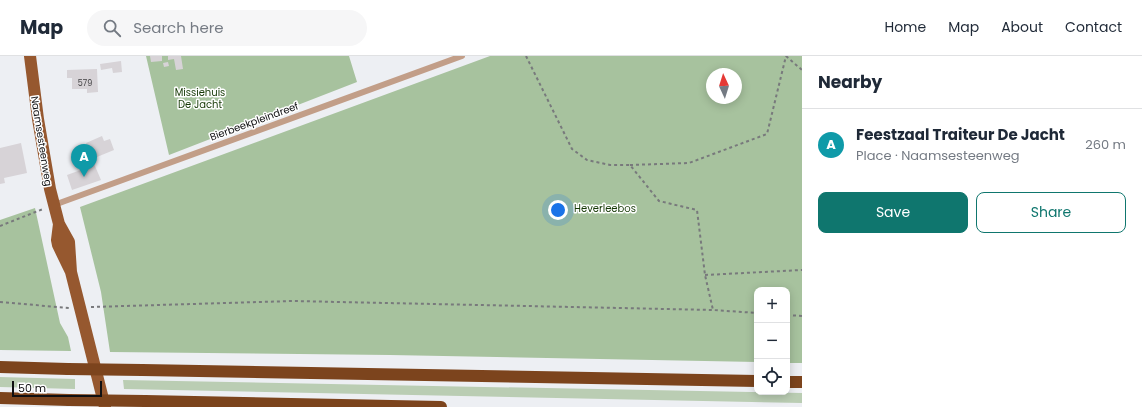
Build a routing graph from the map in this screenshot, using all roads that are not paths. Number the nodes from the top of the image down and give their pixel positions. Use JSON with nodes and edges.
{"nodes":[{"id":1,"x":30,"y":56,"type":"edge"},
{"id":2,"x":462,"y":56,"type":"edge"},
{"id":3,"x":54,"y":205,"type":"junction"},
{"id":4,"x":0,"y":367,"type":"edge"},
{"id":5,"x":754,"y":381,"type":"edge"},
{"id":6,"x":790,"y":382,"type":"edge"},
{"id":7,"x":802,"y":382,"type":"edge"},
{"id":8,"x":0,"y":398,"type":"edge"},
{"id":9,"x":105,"y":407,"type":"edge"},
{"id":10,"x":441,"y":407,"type":"edge"}],
"edges":[{"from":1,"to":3,"type":"main road","name":"Naamsesteenweg"},
{"from":2,"to":3,"type":"lane","name":"Bierbeekpleindreef"},
{"from":3,"to":9,"type":"main road","name":"Naamsesteenweg"},
{"from":4,"to":5,"type":"highway","bridge":true},
{"from":6,"to":7,"type":"highway"},
{"from":8,"to":10,"type":"highway","bridge":true}]}
